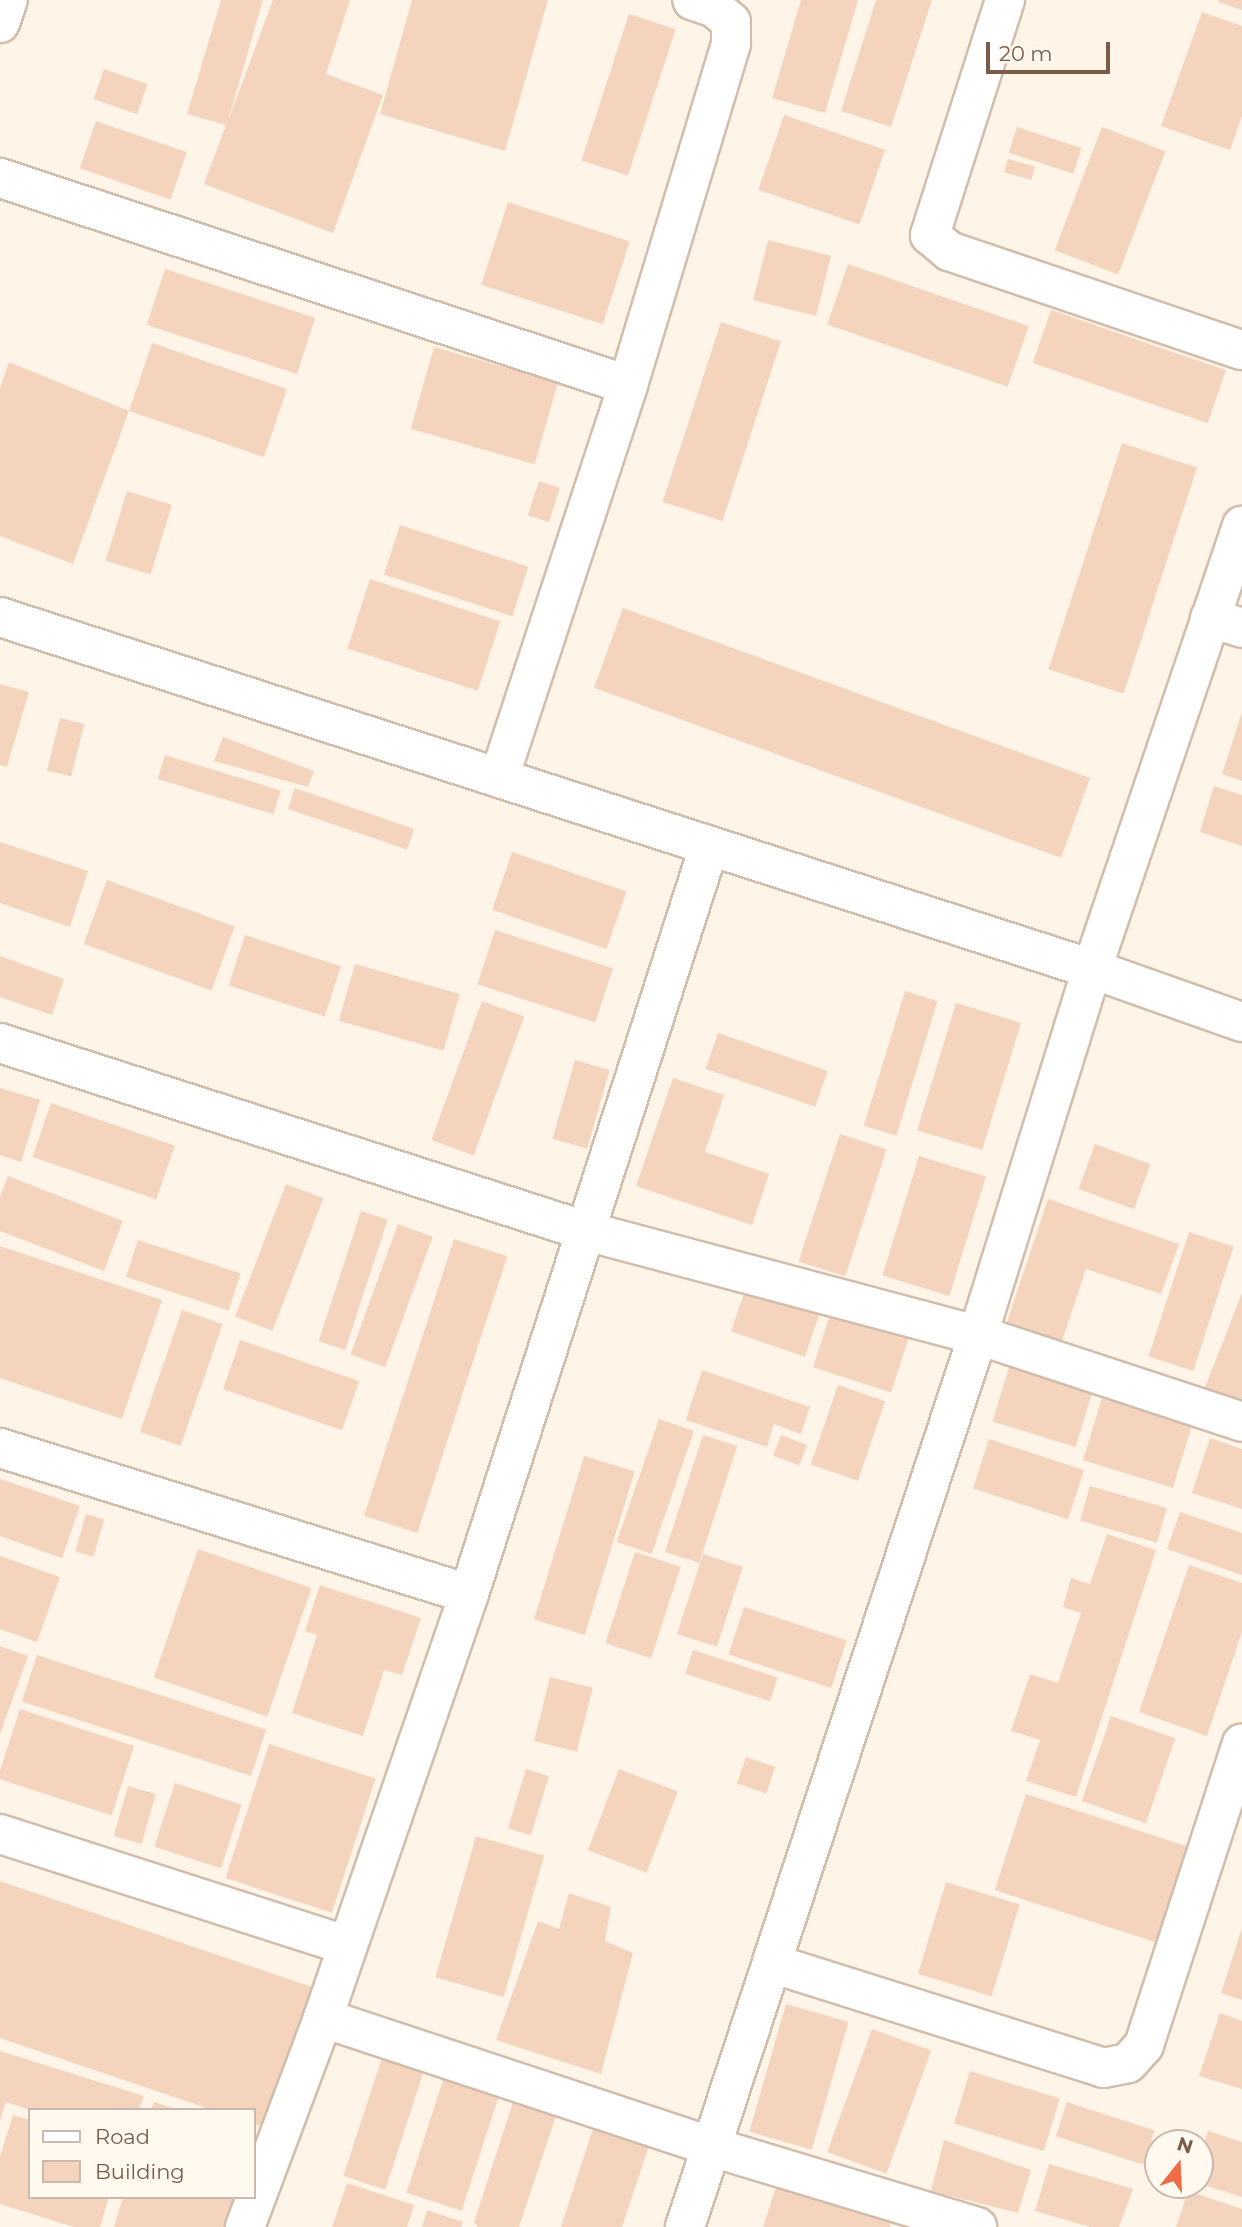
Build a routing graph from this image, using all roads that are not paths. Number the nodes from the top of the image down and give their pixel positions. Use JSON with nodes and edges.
{"nodes":[{"id":1,"x":8,"y":0,"type":"edge"},
{"id":2,"x":692,"y":0,"type":"edge"},
{"id":3,"x":1005,"y":0,"type":"edge"},
{"id":4,"x":0,"y":23,"type":"edge"},
{"id":5,"x":0,"y":178,"type":"edge"},
{"id":6,"x":1242,"y":350,"type":"edge"},
{"id":7,"x":628,"y":385,"type":"junction"},
{"id":8,"x":1242,"y":526,"type":"edge"},
{"id":9,"x":0,"y":617,"type":"edge"},
{"id":10,"x":1226,"y":623,"type":"edge"},
{"id":11,"x":499,"y":778,"type":"junction"},
{"id":12,"x":709,"y":848,"type":"junction"},
{"id":13,"x":1092,"y":969,"type":"junction"},
{"id":14,"x":1242,"y":1023,"type":"edge"},
{"id":15,"x":0,"y":1043,"type":"edge"},
{"id":16,"x":586,"y":1231,"type":"junction"},
{"id":17,"x":978,"y":1335,"type":"junction"},
{"id":18,"x":1242,"y":1422,"type":"edge"},
{"id":19,"x":0,"y":1448,"type":"edge"},
{"id":20,"x":469,"y":1594,"type":"junction"},
{"id":21,"x":1242,"y":1744,"type":"edge"},
{"id":22,"x":0,"y":1834,"type":"edge"},
{"id":23,"x":345,"y":1945,"type":"junction"},
{"id":24,"x":774,"y":1964,"type":"junction"},
{"id":25,"x":323,"y":2018,"type":"junction"},
{"id":26,"x":712,"y":2147,"type":"junction"},
{"id":27,"x":256,"y":2198,"type":"edge"},
{"id":28,"x":255,"y":2199,"type":"edge"},
{"id":29,"x":245,"y":2227,"type":"edge"},
{"id":30,"x":685,"y":2227,"type":"edge"},
{"id":31,"x":977,"y":2227,"type":"edge"}],
"edges":[{"from":1,"to":4,"type":"street"},
{"from":2,"to":7,"type":"street"},
{"from":3,"to":6,"type":"street"},
{"from":5,"to":7,"type":"street"},
{"from":7,"to":11,"type":"street"},
{"from":8,"to":10,"type":"street"},
{"from":9,"to":11,"type":"street"},
{"from":10,"to":13,"type":"street"},
{"from":11,"to":12,"type":"street"},
{"from":12,"to":13,"type":"street"},
{"from":12,"to":16,"type":"street"},
{"from":13,"to":14,"type":"street"},
{"from":13,"to":17,"type":"street"},
{"from":15,"to":16,"type":"street"},
{"from":16,"to":17,"type":"street"},
{"from":16,"to":20,"type":"street"},
{"from":17,"to":18,"type":"street"},
{"from":17,"to":24,"type":"street"},
{"from":19,"to":20,"type":"street"},
{"from":20,"to":23,"type":"street"},
{"from":21,"to":24,"type":"street"},
{"from":22,"to":23,"type":"street"},
{"from":23,"to":25,"type":"street"},
{"from":24,"to":26,"type":"street"},
{"from":25,"to":26,"type":"street"},
{"from":25,"to":27,"type":"street"},
{"from":26,"to":30,"type":"street"},
{"from":26,"to":31,"type":"street"},
{"from":28,"to":29,"type":"street"}]}
